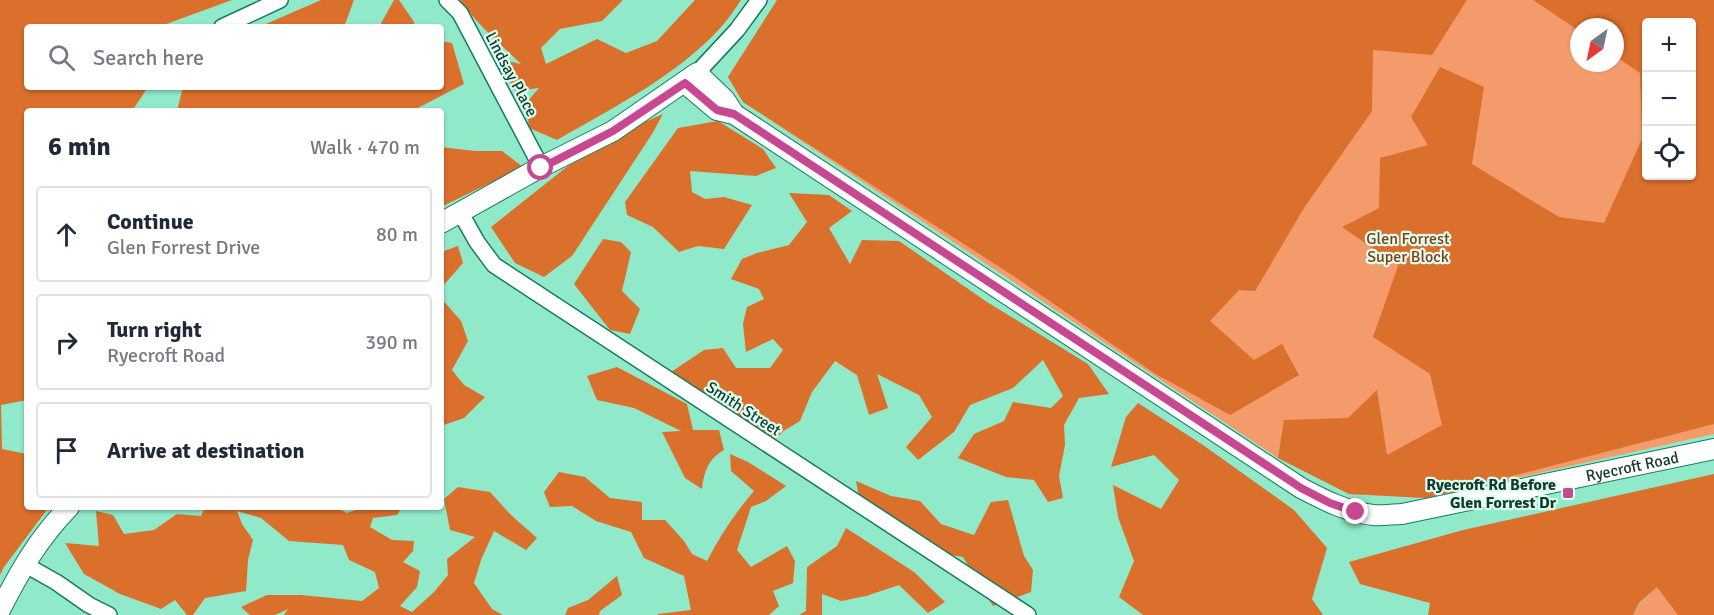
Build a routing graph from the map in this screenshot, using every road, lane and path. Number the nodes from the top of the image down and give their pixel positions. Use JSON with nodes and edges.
{"nodes":[{"id":1,"x":280,"y":0,"type":"edge"},
{"id":2,"x":447,"y":0,"type":"edge"},
{"id":3,"x":759,"y":0,"type":"edge"},
{"id":4,"x":228,"y":24,"type":"edge"},
{"id":5,"x":691,"y":78,"type":"junction"},
{"id":6,"x":541,"y":168,"type":"junction"},
{"id":7,"x":460,"y":212,"type":"junction"},
{"id":8,"x":444,"y":221,"type":"edge"},
{"id":9,"x":1714,"y":449,"type":"edge"},
{"id":10,"x":66,"y":510,"type":"edge"},
{"id":11,"x":24,"y":564,"type":"junction"},
{"id":12,"x":0,"y":610,"type":"edge"},
{"id":13,"x":109,"y":615,"type":"edge"},
{"id":14,"x":1028,"y":615,"type":"edge"}],
"edges":[{"from":1,"to":4,"type":"street"},
{"from":2,"to":6,"type":"street","name":"Lindsay Place"},
{"from":3,"to":5,"type":"street"},
{"from":5,"to":6,"type":"street"},
{"from":5,"to":9,"type":"street","name":"Ryecroft Road"},
{"from":6,"to":7,"type":"street"},
{"from":7,"to":8,"type":"street"},
{"from":7,"to":14,"type":"street","name":"Smith Street"},
{"from":10,"to":11,"type":"street"},
{"from":11,"to":12,"type":"street"},
{"from":11,"to":13,"type":"street"}]}
